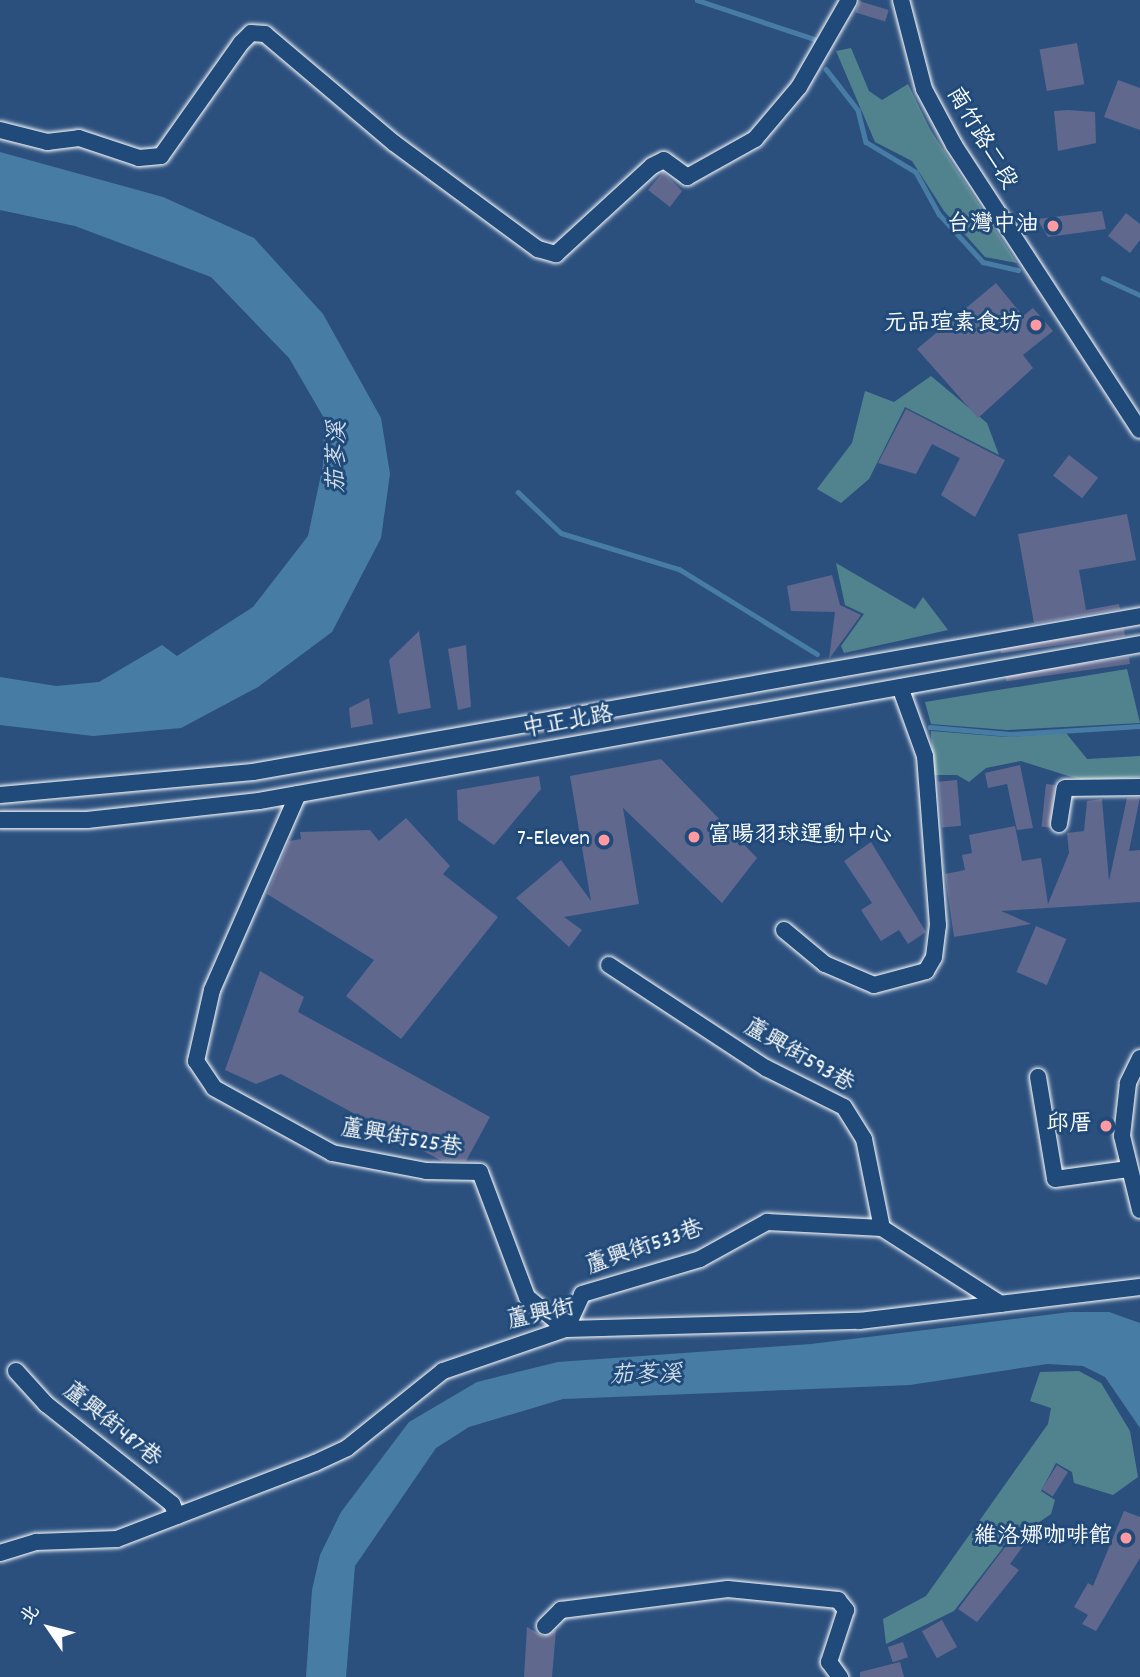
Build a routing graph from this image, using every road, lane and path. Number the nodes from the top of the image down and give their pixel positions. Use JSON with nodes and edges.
{"nodes":[{"id":1,"x":849,"y":0,"type":"edge"},
{"id":2,"x":901,"y":0,"type":"edge"},
{"id":3,"x":0,"y":130,"type":"edge"},
{"id":4,"x":1140,"y":430,"type":"edge"},
{"id":5,"x":1140,"y":616,"type":"edge"},
{"id":6,"x":1140,"y":644,"type":"edge"},
{"id":7,"x":900,"y":687,"type":"junction"},
{"id":8,"x":1140,"y":787,"type":"edge"},
{"id":9,"x":298,"y":794,"type":"junction"},
{"id":10,"x":0,"y":795,"type":"edge"},
{"id":11,"x":0,"y":820,"type":"edge"},
{"id":12,"x":1059,"y":824,"type":"dead end"},
{"id":13,"x":784,"y":930,"type":"dead end"},
{"id":14,"x":609,"y":965,"type":"dead end"},
{"id":15,"x":1140,"y":1058,"type":"edge"},
{"id":16,"x":1038,"y":1077,"type":"dead end"},
{"id":17,"x":1128,"y":1169,"type":"junction"},
{"id":18,"x":1140,"y":1210,"type":"edge"},
{"id":19,"x":882,"y":1228,"type":"junction"},
{"id":20,"x":1140,"y":1287,"type":"edge"},
{"id":21,"x":1000,"y":1304,"type":"junction"},
{"id":22,"x":566,"y":1329,"type":"junction"},
{"id":23,"x":16,"y":1371,"type":"dead end"},
{"id":24,"x":177,"y":1516,"type":"junction"},
{"id":25,"x":0,"y":1553,"type":"edge"},
{"id":26,"x":545,"y":1626,"type":"dead end"},
{"id":27,"x":840,"y":1677,"type":"edge"}],
"edges":[{"from":1,"to":3,"type":"street"},
{"from":2,"to":4,"type":"street","name":"南竹路二段"},
{"from":5,"to":10,"type":"street","name":"中正北路"},
{"from":6,"to":7,"type":"street","name":"中正北路"},
{"from":7,"to":9,"type":"street","name":"中正北路"},
{"from":7,"to":13,"type":"street"},
{"from":8,"to":12,"type":"street"},
{"from":9,"to":11,"type":"street","name":"中正北路"},
{"from":9,"to":22,"type":"street","name":"蘆興街525巷"},
{"from":14,"to":19,"type":"street","name":"蘆興街593巷"},
{"from":15,"to":17,"type":"street"},
{"from":16,"to":17,"type":"street"},
{"from":17,"to":18,"type":"street"},
{"from":19,"to":21,"type":"street"},
{"from":19,"to":22,"type":"street","name":"蘆興街533巷"},
{"from":20,"to":21,"type":"street","name":"蘆興街"},
{"from":21,"to":22,"type":"street","name":"蘆興街"},
{"from":22,"to":24,"type":"street","name":"蘆興街"},
{"from":23,"to":24,"type":"street","name":"蘆興街487巷"},
{"from":24,"to":25,"type":"street","name":"蘆興街"},
{"from":26,"to":27,"type":"street"}]}
